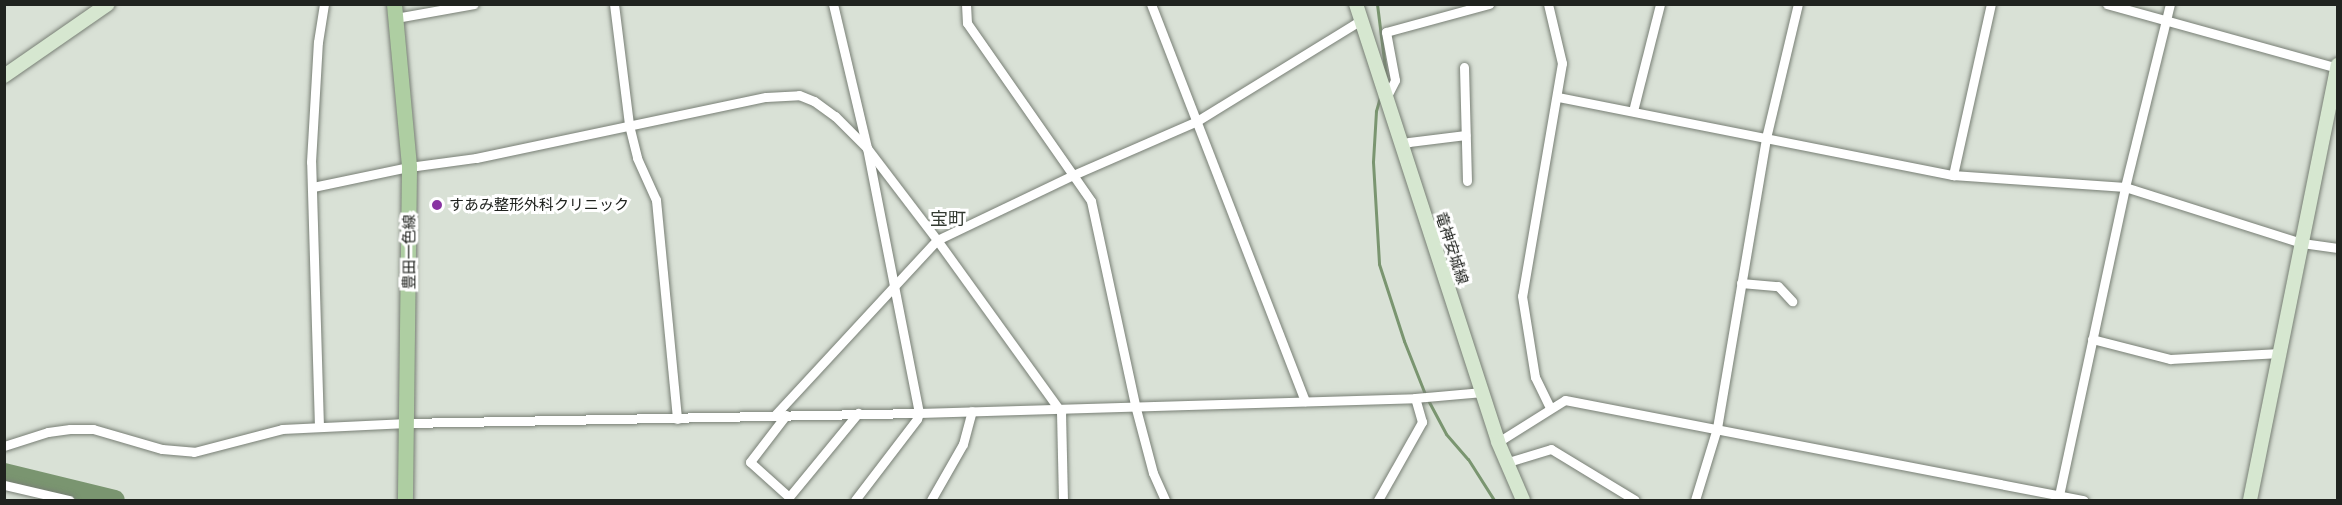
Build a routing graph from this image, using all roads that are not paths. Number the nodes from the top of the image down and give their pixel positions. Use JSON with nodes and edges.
{"nodes":[{"id":1,"x":108,"y":4,"type":"edge"},
{"id":2,"x":324,"y":4,"type":"edge"},
{"id":3,"x":474,"y":4,"type":"edge"},
{"id":4,"x":614,"y":4,"type":"edge"},
{"id":5,"x":833,"y":4,"type":"edge"},
{"id":6,"x":966,"y":4,"type":"edge"},
{"id":7,"x":1151,"y":4,"type":"edge"},
{"id":8,"x":1356,"y":4,"type":"edge"},
{"id":9,"x":1489,"y":4,"type":"edge"},
{"id":10,"x":1548,"y":4,"type":"edge"},
{"id":11,"x":1660,"y":4,"type":"edge"},
{"id":12,"x":1798,"y":4,"type":"edge"},
{"id":13,"x":1992,"y":4,"type":"edge"},
{"id":14,"x":2107,"y":4,"type":"edge"},
{"id":15,"x":2170,"y":4,"type":"edge"},
{"id":16,"x":395,"y":11,"type":"edge"},
{"id":17,"x":1361,"y":20,"type":"junction"},
{"id":18,"x":2167,"y":20,"type":"junction"},
{"id":19,"x":2337,"y":67,"type":"edge"},
{"id":20,"x":1464,"y":68,"type":"dead end"},
{"id":21,"x":4,"y":76,"type":"edge"},
{"id":22,"x":1558,"y":97,"type":"junction"},
{"id":23,"x":1385,"y":100,"type":"junction"},
{"id":24,"x":1633,"y":111,"type":"junction"},
{"id":25,"x":1197,"y":121,"type":"junction"},
{"id":26,"x":629,"y":125,"type":"junction"},
{"id":27,"x":1466,"y":135,"type":"junction"},
{"id":28,"x":1766,"y":138,"type":"junction"},
{"id":29,"x":1401,"y":147,"type":"junction"},
{"id":30,"x":867,"y":148,"type":"junction"},
{"id":31,"x":409,"y":167,"type":"junction"},
{"id":32,"x":1073,"y":175,"type":"junction"},
{"id":33,"x":1953,"y":175,"type":"junction"},
{"id":34,"x":1467,"y":182,"type":"dead end"},
{"id":35,"x":313,"y":187,"type":"junction"},
{"id":36,"x":2125,"y":187,"type":"junction"},
{"id":37,"x":937,"y":240,"type":"junction"},
{"id":38,"x":2302,"y":243,"type":"junction"},
{"id":39,"x":2337,"y":249,"type":"edge"},
{"id":40,"x":1741,"y":283,"type":"junction"},
{"id":41,"x":895,"y":285,"type":"junction"},
{"id":42,"x":1792,"y":301,"type":"dead end"},
{"id":43,"x":2092,"y":339,"type":"junction"},
{"id":44,"x":2280,"y":353,"type":"junction"},
{"id":45,"x":1483,"y":392,"type":"junction"},
{"id":46,"x":1415,"y":398,"type":"junction"},
{"id":47,"x":1305,"y":401,"type":"junction"},
{"id":48,"x":1135,"y":405,"type":"junction"},
{"id":49,"x":1058,"y":408,"type":"junction"},
{"id":50,"x":1550,"y":408,"type":"junction"},
{"id":51,"x":972,"y":411,"type":"junction"},
{"id":52,"x":919,"y":412,"type":"junction"},
{"id":53,"x":858,"y":413,"type":"junction"},
{"id":54,"x":774,"y":416,"type":"junction"},
{"id":55,"x":786,"y":416,"type":"junction"},
{"id":56,"x":677,"y":419,"type":"junction"},
{"id":57,"x":407,"y":423,"type":"junction"},
{"id":58,"x":319,"y":427,"type":"junction"},
{"id":59,"x":1717,"y":428,"type":"junction"},
{"id":60,"x":1498,"y":442,"type":"junction"},
{"id":61,"x":4,"y":446,"type":"edge"},
{"id":62,"x":1505,"y":463,"type":"junction"},
{"id":63,"x":4,"y":485,"type":"edge"},
{"id":64,"x":2059,"y":498,"type":"edge"},
{"id":65,"x":69,"y":501,"type":"edge"},
{"id":66,"x":405,"y":501,"type":"edge"},
{"id":67,"x":855,"y":501,"type":"edge"},
{"id":68,"x":931,"y":501,"type":"edge"},
{"id":69,"x":1063,"y":501,"type":"edge"},
{"id":70,"x":1165,"y":501,"type":"edge"},
{"id":71,"x":1378,"y":501,"type":"edge"},
{"id":72,"x":1522,"y":501,"type":"edge"},
{"id":73,"x":1635,"y":501,"type":"edge"},
{"id":74,"x":1695,"y":501,"type":"edge"},
{"id":75,"x":2083,"y":501,"type":"edge"},
{"id":76,"x":2250,"y":501,"type":"edge"}],
"edges":[{"from":1,"to":21,"type":"street"},
{"from":2,"to":35,"type":"street"},
{"from":3,"to":16,"type":"street"},
{"from":4,"to":26,"type":"street"},
{"from":5,"to":30,"type":"street"},
{"from":6,"to":32,"type":"street"},
{"from":7,"to":25,"type":"street"},
{"from":8,"to":17,"type":"street","name":"竜神安城線"},
{"from":9,"to":23,"type":"street"},
{"from":10,"to":22,"type":"street"},
{"from":11,"to":24,"type":"street"},
{"from":12,"to":28,"type":"street"},
{"from":13,"to":33,"type":"street"},
{"from":14,"to":18,"type":"street"},
{"from":15,"to":18,"type":"street"},
{"from":16,"to":31,"type":"main road","name":"豊田一色線"},
{"from":17,"to":23,"type":"street","name":"竜神安城線"},
{"from":17,"to":25,"type":"street"},
{"from":18,"to":19,"type":"street"},
{"from":18,"to":36,"type":"street"},
{"from":19,"to":38,"type":"street"},
{"from":20,"to":27,"type":"street"},
{"from":22,"to":24,"type":"street"},
{"from":22,"to":50,"type":"street"},
{"from":23,"to":29,"type":"street","name":"竜神安城線"},
{"from":24,"to":28,"type":"street"},
{"from":25,"to":32,"type":"street"},
{"from":25,"to":47,"type":"street"},
{"from":26,"to":30,"type":"street"},
{"from":26,"to":31,"type":"street"},
{"from":26,"to":56,"type":"street"},
{"from":27,"to":29,"type":"street"},
{"from":27,"to":34,"type":"street"},
{"from":28,"to":33,"type":"street"},
{"from":28,"to":40,"type":"street"},
{"from":29,"to":45,"type":"street","name":"竜神安城線"},
{"from":30,"to":37,"type":"street"},
{"from":30,"to":41,"type":"street"},
{"from":31,"to":35,"type":"street"},
{"from":31,"to":57,"type":"main road","name":"豊田一色線"},
{"from":32,"to":37,"type":"street"},
{"from":32,"to":48,"type":"street"},
{"from":33,"to":36,"type":"street"},
{"from":35,"to":58,"type":"street"},
{"from":36,"to":38,"type":"street"},
{"from":36,"to":43,"type":"street"},
{"from":37,"to":41,"type":"street"},
{"from":37,"to":49,"type":"street"},
{"from":38,"to":39,"type":"street"},
{"from":38,"to":44,"type":"street"},
{"from":40,"to":42,"type":"street"},
{"from":40,"to":59,"type":"street"},
{"from":41,"to":52,"type":"street"},
{"from":41,"to":54,"type":"street"},
{"from":43,"to":44,"type":"street"},
{"from":43,"to":64,"type":"street"},
{"from":44,"to":76,"type":"street"},
{"from":45,"to":46,"type":"street"},
{"from":45,"to":60,"type":"street","name":"竜神安城線"},
{"from":46,"to":47,"type":"street"},
{"from":46,"to":71,"type":"street"},
{"from":47,"to":48,"type":"street"},
{"from":48,"to":49,"type":"street"},
{"from":48,"to":70,"type":"street"},
{"from":49,"to":51,"type":"street"},
{"from":49,"to":69,"type":"street"},
{"from":50,"to":59,"type":"street"},
{"from":50,"to":60,"type":"street"},
{"from":51,"to":52,"type":"street"},
{"from":51,"to":68,"type":"street"},
{"from":52,"to":53,"type":"street"},
{"from":52,"to":67,"type":"street"},
{"from":53,"to":55,"type":"street"},
{"from":53,"to":55,"type":"street"},
{"from":54,"to":55,"type":"street"},
{"from":54,"to":56,"type":"street"},
{"from":56,"to":57,"type":"street"},
{"from":57,"to":58,"type":"street"},
{"from":57,"to":66,"type":"main road","name":"豊田一色線"},
{"from":58,"to":61,"type":"street"},
{"from":59,"to":64,"type":"street"},
{"from":59,"to":74,"type":"street"},
{"from":60,"to":62,"type":"street","name":"竜神安城線"},
{"from":62,"to":72,"type":"street","name":"竜神安城線"},
{"from":62,"to":73,"type":"street"},
{"from":63,"to":65,"type":"street"},
{"from":64,"to":75,"type":"street"}]}
